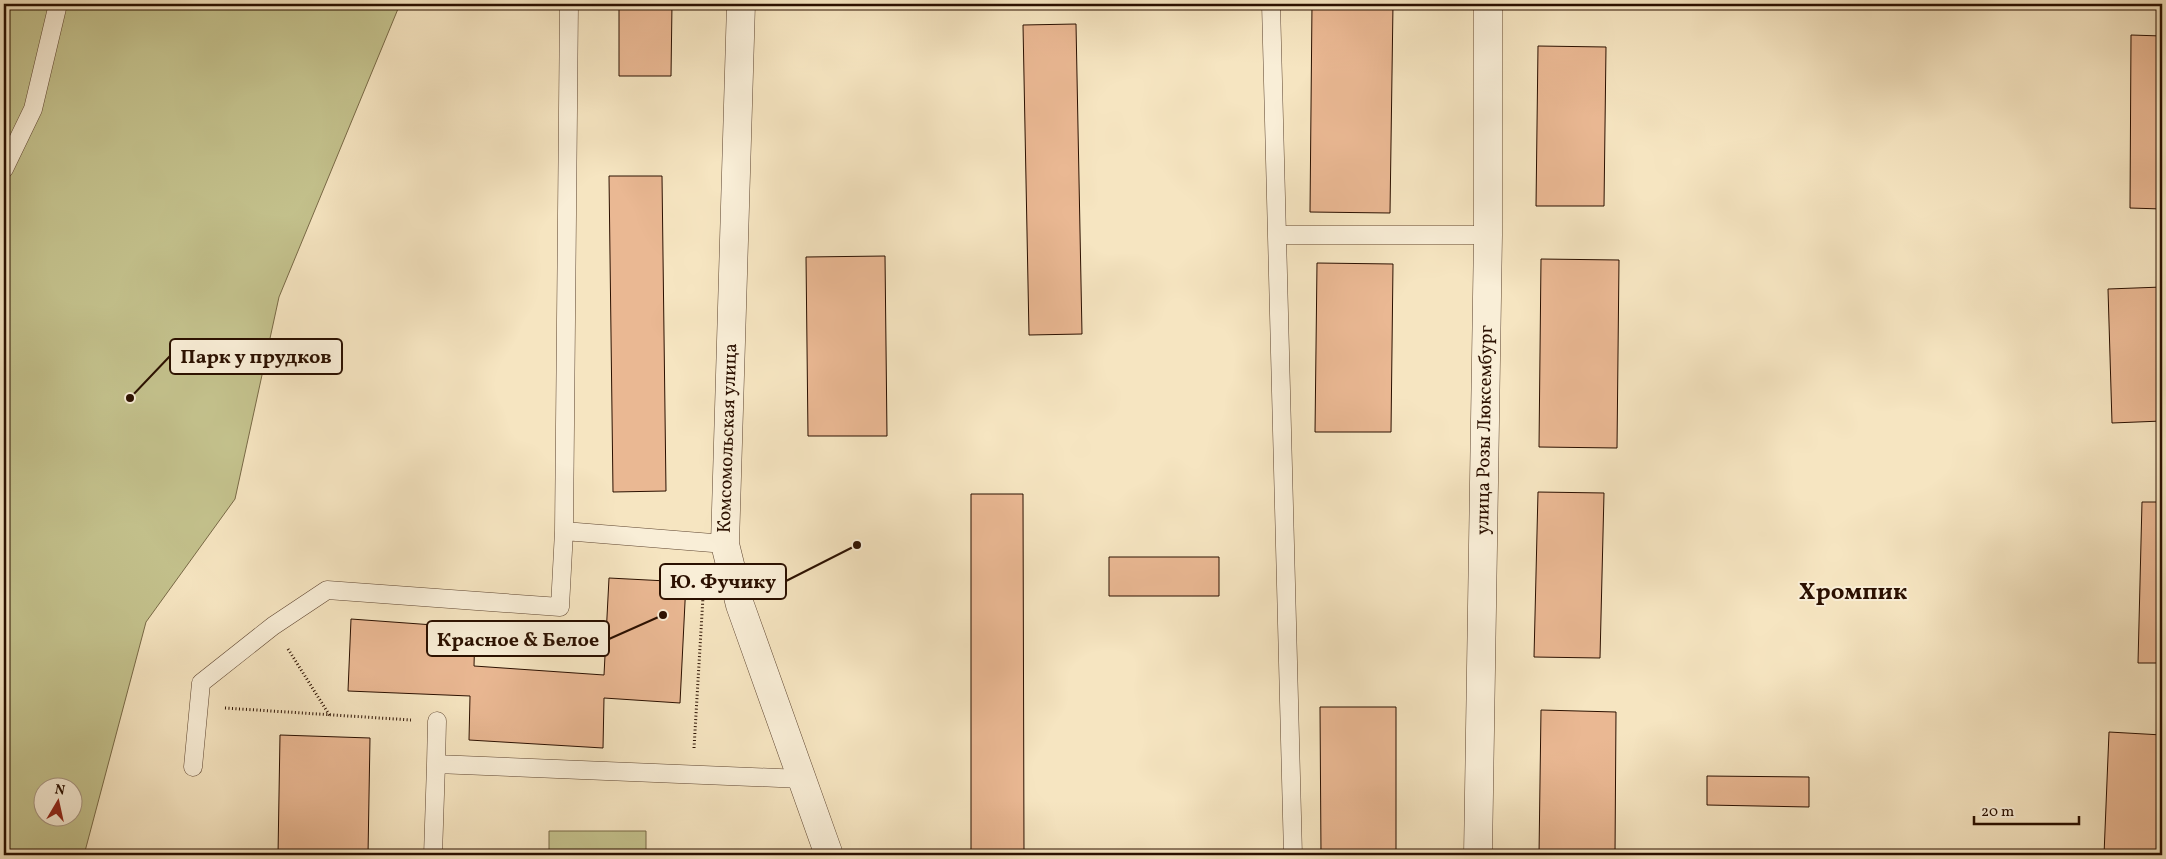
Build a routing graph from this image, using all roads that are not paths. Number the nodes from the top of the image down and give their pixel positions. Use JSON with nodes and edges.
{"nodes":[{"id":1,"x":58,"y":4,"type":"edge"},
{"id":2,"x":569,"y":4,"type":"edge"},
{"id":3,"x":740,"y":4,"type":"edge"},
{"id":4,"x":1271,"y":4,"type":"edge"},
{"id":5,"x":1488,"y":4,"type":"edge"},
{"id":6,"x":4,"y":169,"type":"edge"},
{"id":7,"x":1277,"y":235,"type":"junction"},
{"id":8,"x":1488,"y":235,"type":"junction"},
{"id":9,"x":564,"y":531,"type":"junction"},
{"id":10,"x":725,"y":544,"type":"junction"},
{"id":11,"x":437,"y":721,"type":"road end"},
{"id":12,"x":436,"y":764,"type":"junction"},
{"id":13,"x":193,"y":767,"type":"dead end"},
{"id":14,"x":802,"y":779,"type":"junction"},
{"id":15,"x":434,"y":855,"type":"edge"},
{"id":16,"x":829,"y":855,"type":"edge"},
{"id":17,"x":1293,"y":855,"type":"edge"},
{"id":18,"x":1478,"y":855,"type":"edge"}],
"edges":[{"from":1,"to":6,"type":"lane"},
{"from":2,"to":9,"type":"lane"},
{"from":3,"to":10,"type":"street","name":"Комсомольская улица"},
{"from":4,"to":7,"type":"lane"},
{"from":5,"to":8,"type":"street","name":"улица Розы Люксембург"},
{"from":7,"to":8,"type":"lane"},
{"from":7,"to":17,"type":"lane"},
{"from":8,"to":18,"type":"street","name":"улица Розы Люксембург"},
{"from":9,"to":10,"type":"lane"},
{"from":9,"to":13,"type":"lane"},
{"from":10,"to":14,"type":"street","name":"Комсомольская улица"},
{"from":11,"to":12,"type":"lane"},
{"from":12,"to":14,"type":"lane"},
{"from":12,"to":15,"type":"lane"},
{"from":14,"to":16,"type":"street","name":"Комсомольская улица"}]}
